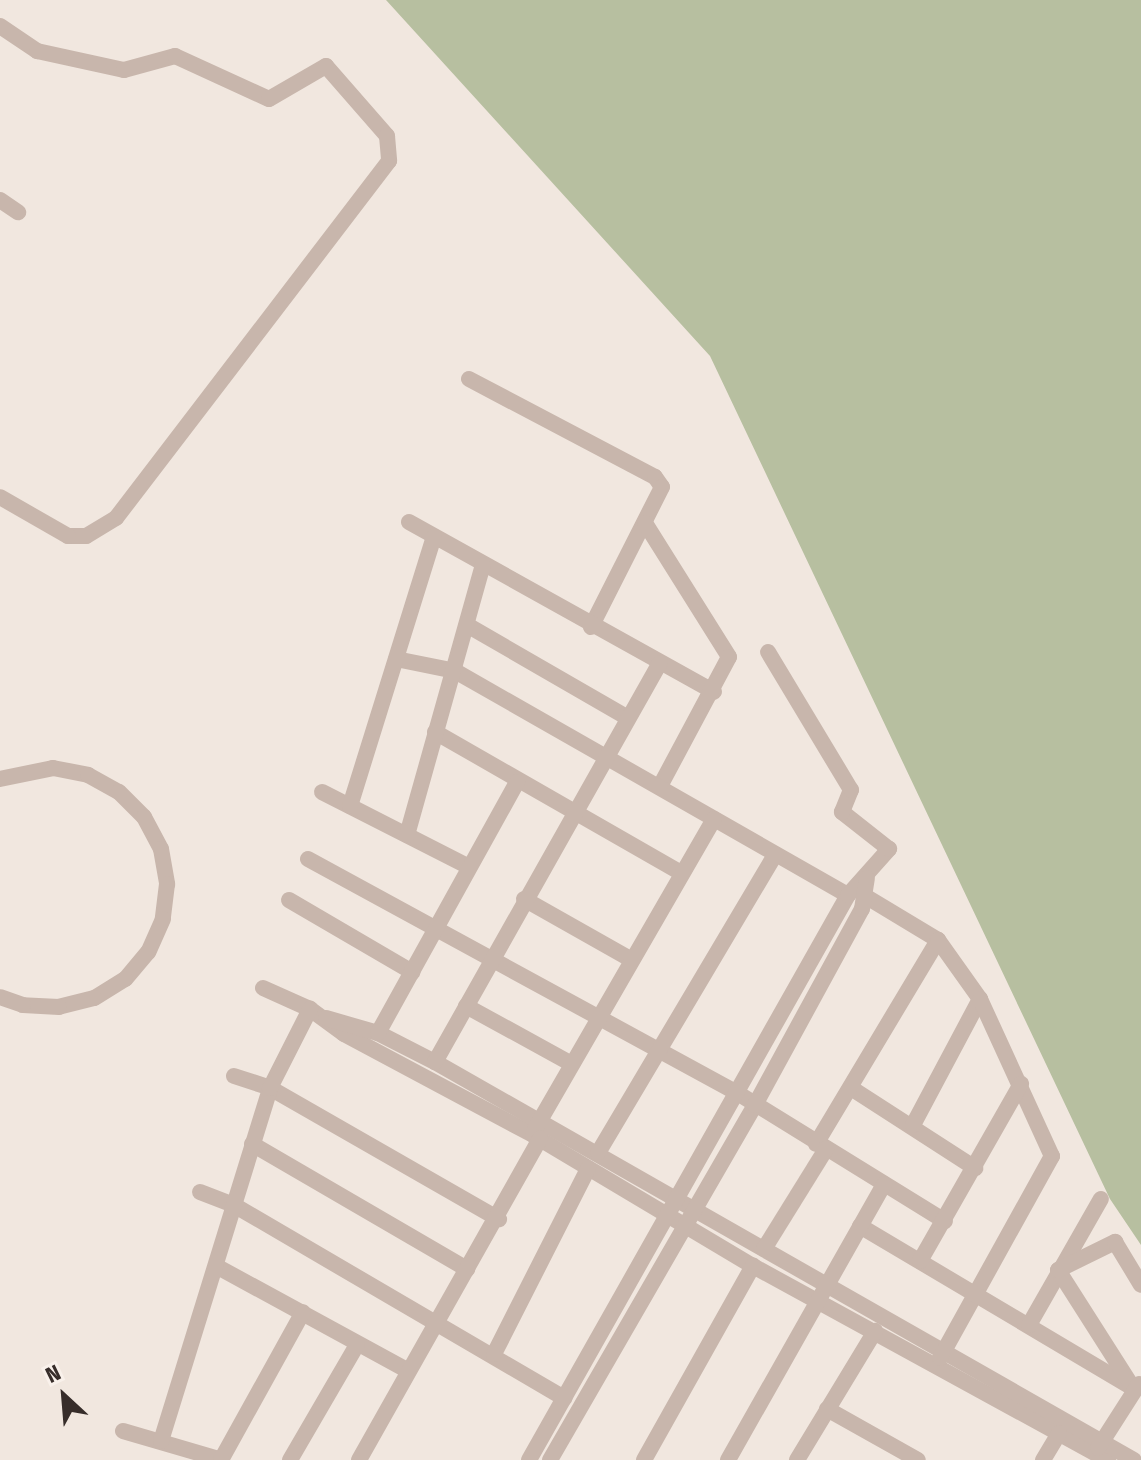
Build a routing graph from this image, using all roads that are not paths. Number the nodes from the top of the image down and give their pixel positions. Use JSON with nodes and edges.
{"nodes":[{"id":1,"x":0,"y":26,"type":"edge"},
{"id":2,"x":0,"y":200,"type":"edge"},
{"id":3,"x":18,"y":212,"type":"dead end"},
{"id":4,"x":469,"y":379,"type":"dead end"},
{"id":5,"x":0,"y":497,"type":"edge"},
{"id":6,"x":409,"y":522,"type":"dead end"},
{"id":7,"x":645,"y":523,"type":"junction"},
{"id":8,"x":434,"y":537,"type":"junction"},
{"id":9,"x":483,"y":565,"type":"junction"},
{"id":10,"x":467,"y":625,"type":"junction"},
{"id":11,"x":591,"y":627,"type":"junction"},
{"id":12,"x":768,"y":652,"type":"dead end"},
{"id":13,"x":396,"y":659,"type":"junction"},
{"id":14,"x":660,"y":663,"type":"junction"},
{"id":15,"x":455,"y":671,"type":"junction"},
{"id":16,"x":714,"y":692,"type":"junction"},
{"id":17,"x":628,"y":718,"type":"junction"},
{"id":18,"x":435,"y":732,"type":"junction"},
{"id":19,"x":605,"y":757,"type":"junction"},
{"id":20,"x":0,"y":779,"type":"edge"},
{"id":21,"x":517,"y":782,"type":"junction"},
{"id":22,"x":660,"y":786,"type":"junction"},
{"id":23,"x":322,"y":792,"type":"dead end"},
{"id":24,"x":350,"y":806,"type":"junction"},
{"id":25,"x":572,"y":812,"type":"junction"},
{"id":26,"x":714,"y":819,"type":"junction"},
{"id":27,"x":407,"y":835,"type":"junction"},
{"id":28,"x":775,"y":855,"type":"junction"},
{"id":29,"x":308,"y":859,"type":"dead end"},
{"id":30,"x":469,"y":867,"type":"junction"},
{"id":31,"x":679,"y":872,"type":"junction"},
{"id":32,"x":856,"y":896,"type":"junction"},
{"id":33,"x":524,"y":899,"type":"junction"},
{"id":34,"x":289,"y":900,"type":"dead end"},
{"id":35,"x":436,"y":927,"type":"junction"},
{"id":36,"x":938,"y":940,"type":"junction"},
{"id":37,"x":490,"y":957,"type":"junction"},
{"id":38,"x":630,"y":959,"type":"junction"},
{"id":39,"x":412,"y":972,"type":"junction"},
{"id":40,"x":263,"y":988,"type":"dead end"},
{"id":41,"x":0,"y":997,"type":"edge"},
{"id":42,"x":980,"y":999,"type":"junction"},
{"id":43,"x":466,"y":1006,"type":"junction"},
{"id":44,"x":310,"y":1009,"type":"junction"},
{"id":45,"x":597,"y":1017,"type":"junction"},
{"id":46,"x":326,"y":1018,"type":"junction"},
{"id":47,"x":378,"y":1033,"type":"junction"},
{"id":48,"x":660,"y":1054,"type":"junction"},
{"id":49,"x":435,"y":1062,"type":"junction"},
{"id":50,"x":570,"y":1063,"type":"junction"},
{"id":51,"x":234,"y":1076,"type":"dead end"},
{"id":52,"x":1021,"y":1084,"type":"junction"},
{"id":53,"x":270,"y":1088,"type":"junction"},
{"id":54,"x":851,"y":1088,"type":"junction"},
{"id":55,"x":739,"y":1094,"type":"junction"},
{"id":56,"x":755,"y":1105,"type":"junction"},
{"id":57,"x":913,"y":1125,"type":"junction"},
{"id":58,"x":537,"y":1131,"type":"junction"},
{"id":59,"x":252,"y":1144,"type":"junction"},
{"id":60,"x":821,"y":1146,"type":"junction"},
{"id":61,"x":598,"y":1153,"type":"junction"},
{"id":62,"x":975,"y":1168,"type":"junction"},
{"id":63,"x":588,"y":1169,"type":"junction"},
{"id":64,"x":884,"y":1184,"type":"junction"},
{"id":65,"x":200,"y":1192,"type":"dead end"},
{"id":66,"x":677,"y":1196,"type":"junction"},
{"id":67,"x":1101,"y":1199,"type":"dead end"},
{"id":68,"x":232,"y":1204,"type":"junction"},
{"id":69,"x":693,"y":1206,"type":"junction"},
{"id":70,"x":667,"y":1216,"type":"junction"},
{"id":71,"x":499,"y":1219,"type":"junction"},
{"id":72,"x":945,"y":1221,"type":"junction"},
{"id":73,"x":683,"y":1225,"type":"junction"},
{"id":74,"x":860,"y":1226,"type":"junction"},
{"id":75,"x":764,"y":1249,"type":"junction"},
{"id":76,"x":920,"y":1261,"type":"junction"},
{"id":77,"x":216,"y":1266,"type":"junction"},
{"id":78,"x":753,"y":1266,"type":"junction"},
{"id":79,"x":467,"y":1269,"type":"junction"},
{"id":80,"x":1058,"y":1270,"type":"junction"},
{"id":81,"x":825,"y":1284,"type":"junction"},
{"id":82,"x":1141,"y":1285,"type":"edge"},
{"id":83,"x":975,"y":1292,"type":"junction"},
{"id":84,"x":816,"y":1300,"type":"junction"},
{"id":85,"x":303,"y":1312,"type":"junction"},
{"id":86,"x":436,"y":1325,"type":"junction"},
{"id":87,"x":1029,"y":1325,"type":"junction"},
{"id":88,"x":875,"y":1331,"type":"junction"},
{"id":89,"x":357,"y":1345,"type":"junction"},
{"id":90,"x":494,"y":1354,"type":"junction"},
{"id":91,"x":940,"y":1358,"type":"junction"},
{"id":92,"x":407,"y":1370,"type":"junction"},
{"id":93,"x":1139,"y":1384,"type":"edge"},
{"id":94,"x":564,"y":1398,"type":"junction"},
{"id":95,"x":827,"y":1409,"type":"junction"},
{"id":96,"x":123,"y":1431,"type":"dead end"},
{"id":97,"x":1059,"y":1433,"type":"junction"},
{"id":98,"x":161,"y":1441,"type":"junction"},
{"id":99,"x":1102,"y":1451,"type":"edge"},
{"id":100,"x":221,"y":1460,"type":"edge"},
{"id":101,"x":290,"y":1460,"type":"edge"},
{"id":102,"x":359,"y":1460,"type":"edge"},
{"id":103,"x":529,"y":1460,"type":"edge"},
{"id":104,"x":550,"y":1460,"type":"edge"},
{"id":105,"x":644,"y":1460,"type":"edge"},
{"id":106,"x":728,"y":1460,"type":"edge"},
{"id":107,"x":797,"y":1460,"type":"edge"},
{"id":108,"x":918,"y":1460,"type":"edge"},
{"id":109,"x":1043,"y":1460,"type":"edge"},
{"id":110,"x":1134,"y":1460,"type":"edge"}],
"edges":[{"from":1,"to":5,"type":"street"},
{"from":2,"to":3,"type":"street"},
{"from":4,"to":7,"type":"street"},
{"from":6,"to":8,"type":"street"},
{"from":7,"to":11,"type":"street"},
{"from":7,"to":16,"type":"street"},
{"from":8,"to":9,"type":"street"},
{"from":8,"to":13,"type":"street"},
{"from":9,"to":10,"type":"street"},
{"from":9,"to":11,"type":"street"},
{"from":10,"to":15,"type":"street"},
{"from":10,"to":17,"type":"street"},
{"from":11,"to":14,"type":"street"},
{"from":12,"to":32,"type":"street"},
{"from":13,"to":15,"type":"street"},
{"from":13,"to":24,"type":"street"},
{"from":14,"to":16,"type":"street"},
{"from":14,"to":17,"type":"street"},
{"from":15,"to":18,"type":"street"},
{"from":15,"to":19,"type":"street"},
{"from":16,"to":22,"type":"street"},
{"from":17,"to":19,"type":"street"},
{"from":18,"to":21,"type":"street"},
{"from":18,"to":27,"type":"street"},
{"from":19,"to":22,"type":"street"},
{"from":19,"to":25,"type":"street"},
{"from":20,"to":41,"type":"street"},
{"from":21,"to":25,"type":"street"},
{"from":21,"to":30,"type":"street"},
{"from":22,"to":26,"type":"street"},
{"from":23,"to":24,"type":"street"},
{"from":24,"to":27,"type":"street"},
{"from":25,"to":31,"type":"street"},
{"from":25,"to":33,"type":"street"},
{"from":26,"to":28,"type":"street"},
{"from":26,"to":31,"type":"street"},
{"from":27,"to":30,"type":"street"},
{"from":28,"to":32,"type":"street"},
{"from":28,"to":48,"type":"street"},
{"from":29,"to":35,"type":"street"},
{"from":30,"to":35,"type":"street"},
{"from":31,"to":38,"type":"street"},
{"from":32,"to":36,"type":"street"},
{"from":32,"to":55,"type":"street"},
{"from":32,"to":56,"type":"street"},
{"from":33,"to":37,"type":"street"},
{"from":33,"to":38,"type":"street"},
{"from":34,"to":39,"type":"street"},
{"from":35,"to":37,"type":"street"},
{"from":35,"to":39,"type":"street"},
{"from":36,"to":42,"type":"street"},
{"from":36,"to":54,"type":"street"},
{"from":37,"to":43,"type":"street"},
{"from":37,"to":45,"type":"street"},
{"from":38,"to":45,"type":"street"},
{"from":39,"to":47,"type":"street"},
{"from":40,"to":44,"type":"street"},
{"from":42,"to":52,"type":"street"},
{"from":42,"to":57,"type":"street"},
{"from":43,"to":49,"type":"street"},
{"from":43,"to":50,"type":"street"},
{"from":44,"to":46,"type":"street"},
{"from":44,"to":53,"type":"street"},
{"from":45,"to":48,"type":"street"},
{"from":45,"to":50,"type":"street"},
{"from":46,"to":47,"type":"street"},
{"from":46,"to":58,"type":"street"},
{"from":47,"to":49,"type":"street"},
{"from":48,"to":55,"type":"street"},
{"from":48,"to":61,"type":"street"},
{"from":49,"to":58,"type":"street"},
{"from":50,"to":58,"type":"street"},
{"from":51,"to":53,"type":"street"},
{"from":52,"to":62,"type":"street"},
{"from":52,"to":83,"type":"street"},
{"from":53,"to":59,"type":"street"},
{"from":53,"to":71,"type":"street"},
{"from":54,"to":57,"type":"street"},
{"from":54,"to":60,"type":"street"},
{"from":55,"to":56,"type":"street"},
{"from":55,"to":66,"type":"street"},
{"from":56,"to":60,"type":"street"},
{"from":56,"to":69,"type":"street"},
{"from":57,"to":62,"type":"street"},
{"from":58,"to":61,"type":"street"},
{"from":58,"to":63,"type":"street"},
{"from":58,"to":71,"type":"street"},
{"from":59,"to":68,"type":"street"},
{"from":59,"to":79,"type":"street"},
{"from":60,"to":64,"type":"street"},
{"from":60,"to":75,"type":"street"},
{"from":61,"to":66,"type":"street"},
{"from":62,"to":72,"type":"street"},
{"from":63,"to":70,"type":"street"},
{"from":63,"to":90,"type":"street"},
{"from":64,"to":72,"type":"street"},
{"from":64,"to":74,"type":"street"},
{"from":65,"to":68,"type":"street"},
{"from":66,"to":69,"type":"street"},
{"from":66,"to":70,"type":"street"},
{"from":67,"to":80,"type":"street"},
{"from":68,"to":77,"type":"street"},
{"from":68,"to":86,"type":"street"},
{"from":69,"to":73,"type":"street"},
{"from":69,"to":75,"type":"street"},
{"from":70,"to":73,"type":"street"},
{"from":70,"to":94,"type":"street"},
{"from":71,"to":79,"type":"street"},
{"from":72,"to":76,"type":"street"},
{"from":73,"to":78,"type":"street"},
{"from":73,"to":104,"type":"street"},
{"from":74,"to":76,"type":"street"},
{"from":74,"to":81,"type":"street"},
{"from":75,"to":81,"type":"street"},
{"from":76,"to":83,"type":"street"},
{"from":77,"to":85,"type":"street"},
{"from":77,"to":98,"type":"street"},
{"from":78,"to":84,"type":"street"},
{"from":78,"to":105,"type":"street"},
{"from":79,"to":86,"type":"street"},
{"from":80,"to":82,"type":"street"},
{"from":80,"to":87,"type":"street"},
{"from":80,"to":93,"type":"street"},
{"from":81,"to":84,"type":"street"},
{"from":81,"to":91,"type":"street"},
{"from":83,"to":87,"type":"street"},
{"from":83,"to":91,"type":"street"},
{"from":84,"to":88,"type":"street"},
{"from":84,"to":106,"type":"street"},
{"from":85,"to":89,"type":"street"},
{"from":85,"to":100,"type":"street"},
{"from":86,"to":90,"type":"street"},
{"from":86,"to":92,"type":"street"},
{"from":87,"to":93,"type":"street"},
{"from":88,"to":91,"type":"street"},
{"from":88,"to":95,"type":"street"},
{"from":89,"to":92,"type":"street"},
{"from":89,"to":101,"type":"street"},
{"from":90,"to":94,"type":"street"},
{"from":91,"to":97,"type":"street"},
{"from":91,"to":99,"type":"street"},
{"from":92,"to":102,"type":"street"},
{"from":93,"to":99,"type":"street"},
{"from":94,"to":103,"type":"street"},
{"from":95,"to":107,"type":"street"},
{"from":95,"to":108,"type":"street"},
{"from":96,"to":98,"type":"street"},
{"from":97,"to":99,"type":"street"},
{"from":97,"to":109,"type":"street"},
{"from":98,"to":100,"type":"street"},
{"from":99,"to":110,"type":"street"}]}
